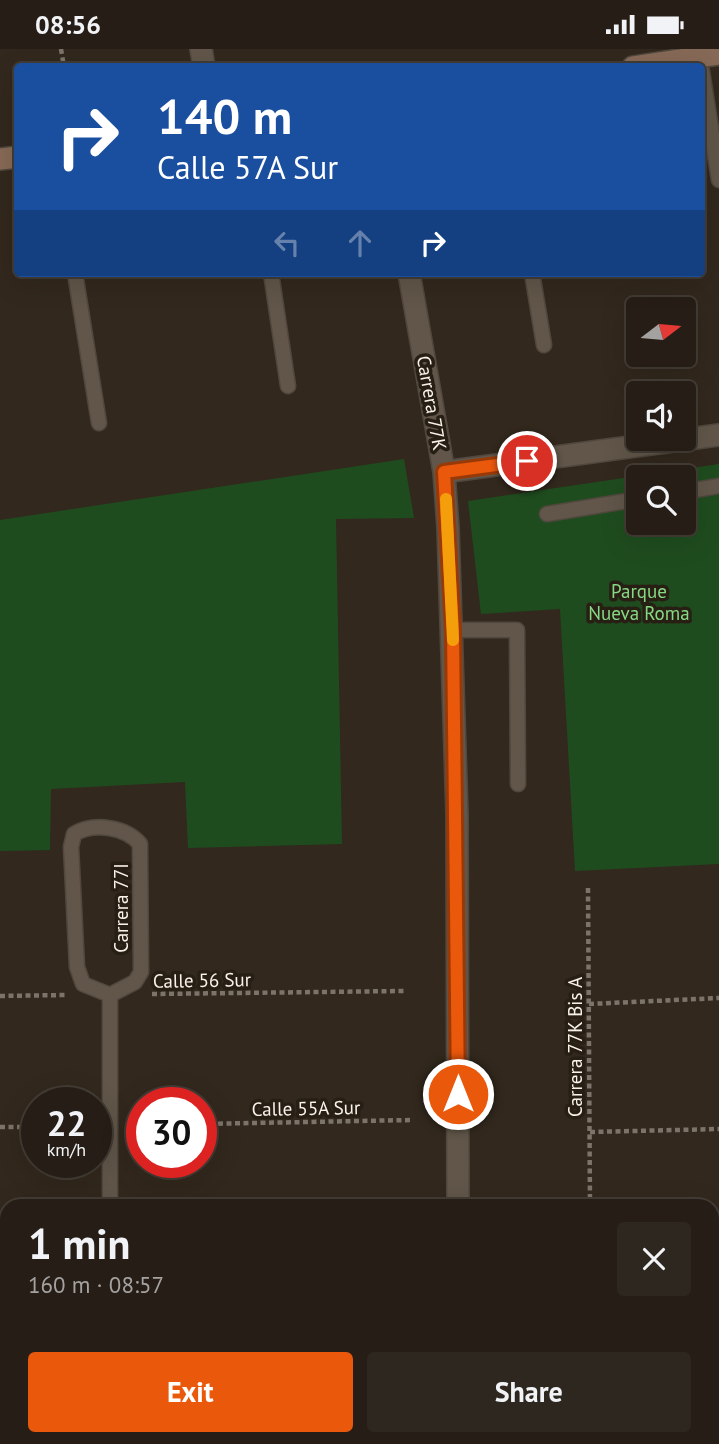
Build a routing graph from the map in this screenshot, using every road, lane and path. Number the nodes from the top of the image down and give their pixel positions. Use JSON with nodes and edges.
{"nodes":[{"id":1,"x":705,"y":62,"type":"edge"},
{"id":2,"x":719,"y":180,"type":"edge"},
{"id":3,"x":76,"y":277,"type":"edge"},
{"id":4,"x":272,"y":277,"type":"edge"},
{"id":5,"x":410,"y":277,"type":"edge"},
{"id":6,"x":533,"y":277,"type":"edge"},
{"id":7,"x":544,"y":345,"type":"dead end"},
{"id":8,"x":288,"y":386,"type":"dead end"},
{"id":9,"x":99,"y":423,"type":"dead end"},
{"id":10,"x":719,"y":435,"type":"edge"},
{"id":11,"x":444,"y":472,"type":"junction"},
{"id":12,"x":719,"y":486,"type":"edge"},
{"id":13,"x":696,"y":490,"type":"edge"},
{"id":14,"x":626,"y":501,"type":"edge"},
{"id":15,"x":547,"y":514,"type":"dead end"},
{"id":16,"x":453,"y":630,"type":"junction"},
{"id":17,"x":517,"y":785,"type":"dead end"},
{"id":18,"x":588,"y":888,"type":"dead end"},
{"id":19,"x":404,"y":991,"type":"dead end"},
{"id":20,"x":69,"y":995,"type":"dead end"},
{"id":21,"x":110,"y":995,"type":"junction"},
{"id":22,"x":0,"y":996,"type":"edge"},
{"id":23,"x":719,"y":998,"type":"edge"},
{"id":24,"x":589,"y":1004,"type":"junction"},
{"id":25,"x":412,"y":1120,"type":"dead end"},
{"id":26,"x":217,"y":1124,"type":"edge"},
{"id":27,"x":21,"y":1127,"type":"edge"},
{"id":28,"x":0,"y":1128,"type":"edge"},
{"id":29,"x":719,"y":1129,"type":"edge"},
{"id":30,"x":590,"y":1132,"type":"junction"},
{"id":31,"x":110,"y":1199,"type":"edge"},
{"id":32,"x":458,"y":1199,"type":"edge"},
{"id":33,"x":590,"y":1199,"type":"edge"}],
"edges":[{"from":1,"to":2,"type":"lane"},
{"from":3,"to":9,"type":"lane"},
{"from":4,"to":8,"type":"lane"},
{"from":5,"to":11,"type":"street","name":"Carrera 77K"},
{"from":6,"to":7,"type":"lane"},
{"from":10,"to":11,"type":"street"},
{"from":11,"to":16,"type":"street","name":"Carrera 77K"},
{"from":12,"to":13,"type":"lane"},
{"from":14,"to":15,"type":"lane"},
{"from":16,"to":17,"type":"lane"},
{"from":16,"to":32,"type":"street","name":"Carrera 77K"},
{"from":18,"to":24,"type":"path","name":"Carrera 77K Bis A"},
{"from":19,"to":21,"type":"path","name":"Calle 56 Sur"},
{"from":20,"to":22,"type":"path"},
{"from":21,"to":21,"type":"lane","name":"Carrera 77I"},
{"from":21,"to":31,"type":"lane"},
{"from":23,"to":24,"type":"path"},
{"from":24,"to":30,"type":"path","name":"Carrera 77K Bis A"},
{"from":25,"to":26,"type":"path","name":"Calle 55A Sur"},
{"from":27,"to":28,"type":"path"},
{"from":29,"to":30,"type":"path"},
{"from":30,"to":33,"type":"path","name":"Carrera 77K Bis A"}]}
